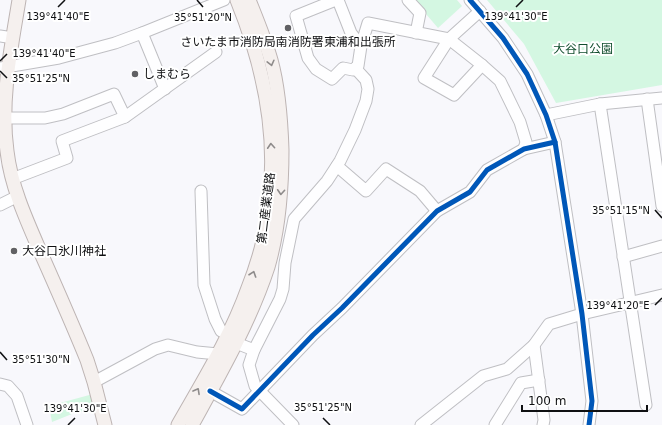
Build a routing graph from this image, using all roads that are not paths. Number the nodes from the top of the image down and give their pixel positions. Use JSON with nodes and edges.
{"nodes":[{"id":1,"x":19,"y":0,"type":"edge"},
{"id":2,"x":224,"y":0,"type":"edge"},
{"id":3,"x":236,"y":0,"type":"edge"},
{"id":4,"x":249,"y":0,"type":"edge"},
{"id":5,"x":337,"y":0,"type":"edge"},
{"id":6,"x":408,"y":0,"type":"edge"},
{"id":7,"x":470,"y":0,"type":"edge"},
{"id":8,"x":480,"y":11,"type":"junction"},
{"id":9,"x":142,"y":33,"type":"junction"},
{"id":10,"x":416,"y":33,"type":"junction"},
{"id":11,"x":0,"y":36,"type":"edge"},
{"id":12,"x":13,"y":38,"type":"junction"},
{"id":13,"x":449,"y":40,"type":"junction"},
{"id":14,"x":361,"y":46,"type":"junction"},
{"id":15,"x":216,"y":52,"type":"dead end"},
{"id":16,"x":482,"y":65,"type":"junction"},
{"id":17,"x":5,"y":67,"type":"edge"},
{"id":18,"x":355,"y":68,"type":"junction"},
{"id":19,"x":165,"y":89,"type":"junction"},
{"id":20,"x":662,"y":98,"type":"edge"},
{"id":21,"x":647,"y":99,"type":"junction"},
{"id":22,"x":600,"y":104,"type":"junction"},
{"id":23,"x":546,"y":114,"type":"junction"},
{"id":24,"x":125,"y":116,"type":"junction"},
{"id":25,"x":2,"y":118,"type":"edge"},
{"id":26,"x":555,"y":142,"type":"junction"},
{"id":27,"x":524,"y":149,"type":"junction"},
{"id":28,"x":336,"y":166,"type":"junction"},
{"id":29,"x":12,"y":178,"type":"junction"},
{"id":30,"x":201,"y":191,"type":"dead end"},
{"id":31,"x":18,"y":196,"type":"junction"},
{"id":32,"x":0,"y":205,"type":"edge"},
{"id":33,"x":662,"y":206,"type":"edge"},
{"id":34,"x":437,"y":211,"type":"junction"},
{"id":35,"x":662,"y":246,"type":"edge"},
{"id":36,"x":623,"y":258,"type":"junction"},
{"id":37,"x":662,"y":295,"type":"edge"},
{"id":38,"x":630,"y":302,"type":"junction"},
{"id":39,"x":582,"y":314,"type":"junction"},
{"id":40,"x":232,"y":338,"type":"junction"},
{"id":41,"x":534,"y":345,"type":"junction"},
{"id":42,"x":254,"y":350,"type":"junction"},
{"id":43,"x":218,"y":354,"type":"junction"},
{"id":44,"x":539,"y":380,"type":"junction"},
{"id":45,"x":94,"y":382,"type":"junction"},
{"id":46,"x":0,"y":384,"type":"edge"},
{"id":47,"x":260,"y":390,"type":"junction"},
{"id":48,"x":210,"y":392,"type":"junction"},
{"id":49,"x":646,"y":405,"type":"dead end"},
{"id":50,"x":427,"y":423,"type":"edge"},
{"id":51,"x":27,"y":425,"type":"edge"},
{"id":52,"x":105,"y":425,"type":"edge"},
{"id":53,"x":178,"y":425,"type":"edge"},
{"id":54,"x":192,"y":425,"type":"edge"},
{"id":55,"x":293,"y":425,"type":"edge"},
{"id":56,"x":495,"y":425,"type":"edge"},
{"id":57,"x":543,"y":425,"type":"edge"},
{"id":58,"x":589,"y":425,"type":"edge"}],
"edges":[{"from":1,"to":12,"type":"main road"},
{"from":2,"to":9,"type":"street"},
{"from":40,"to":3,"type":"main road","name":"第二産業道路","one_way":true},
{"from":4,"to":40,"type":"main road","name":"第二産業道路","one_way":true},
{"from":5,"to":14,"type":"street"},
{"from":5,"to":18,"type":"street"},
{"from":6,"to":10,"type":"street"},
{"from":7,"to":8,"type":"street"},
{"from":8,"to":13,"type":"street"},
{"from":8,"to":23,"type":"street"},
{"from":9,"to":17,"type":"street"},
{"from":9,"to":19,"type":"street"},
{"from":10,"to":13,"type":"street"},
{"from":10,"to":14,"type":"street"},
{"from":11,"to":12,"type":"street"},
{"from":12,"to":17,"type":"main road"},
{"from":13,"to":16,"type":"street"},
{"from":13,"to":16,"type":"street"},
{"from":14,"to":18,"type":"street"},
{"from":15,"to":19,"type":"street"},
{"from":16,"to":27,"type":"street"},
{"from":17,"to":25,"type":"main road"},
{"from":18,"to":28,"type":"street"},
{"from":19,"to":24,"type":"street"},
{"from":20,"to":21,"type":"street"},
{"from":21,"to":22,"type":"street"},
{"from":21,"to":33,"type":"street"},
{"from":22,"to":23,"type":"street"},
{"from":22,"to":36,"type":"street"},
{"from":23,"to":26,"type":"street"},
{"from":24,"to":25,"type":"street"},
{"from":24,"to":29,"type":"street"},
{"from":25,"to":29,"type":"main road"},
{"from":26,"to":27,"type":"street"},
{"from":26,"to":39,"type":"street"},
{"from":27,"to":34,"type":"street"},
{"from":28,"to":34,"type":"street"},
{"from":28,"to":42,"type":"street"},
{"from":29,"to":31,"type":"main road"},
{"from":30,"to":40,"type":"street"},
{"from":31,"to":32,"type":"street"},
{"from":31,"to":45,"type":"main road"},
{"from":34,"to":47,"type":"street"},
{"from":35,"to":36,"type":"street"},
{"from":36,"to":38,"type":"street"},
{"from":37,"to":38,"type":"street"},
{"from":38,"to":39,"type":"street"},
{"from":38,"to":49,"type":"street"},
{"from":39,"to":41,"type":"street"},
{"from":39,"to":58,"type":"street"},
{"from":40,"to":42,"type":"street"},
{"from":40,"to":43,"type":"main road","name":"第二産業道路"},
{"from":40,"to":48,"type":"main road","name":"第二産業道路"},
{"from":41,"to":44,"type":"street"},
{"from":41,"to":50,"type":"street"},
{"from":42,"to":47,"type":"street"},
{"from":43,"to":45,"type":"street"},
{"from":53,"to":43,"type":"main road","name":"第二産業道路","one_way":true},
{"from":44,"to":56,"type":"street"},
{"from":44,"to":57,"type":"street"},
{"from":45,"to":52,"type":"main road"},
{"from":46,"to":51,"type":"street"},
{"from":47,"to":48,"type":"street"},
{"from":47,"to":55,"type":"street"},
{"from":48,"to":54,"type":"main road","name":"第二産業道路"}]}
